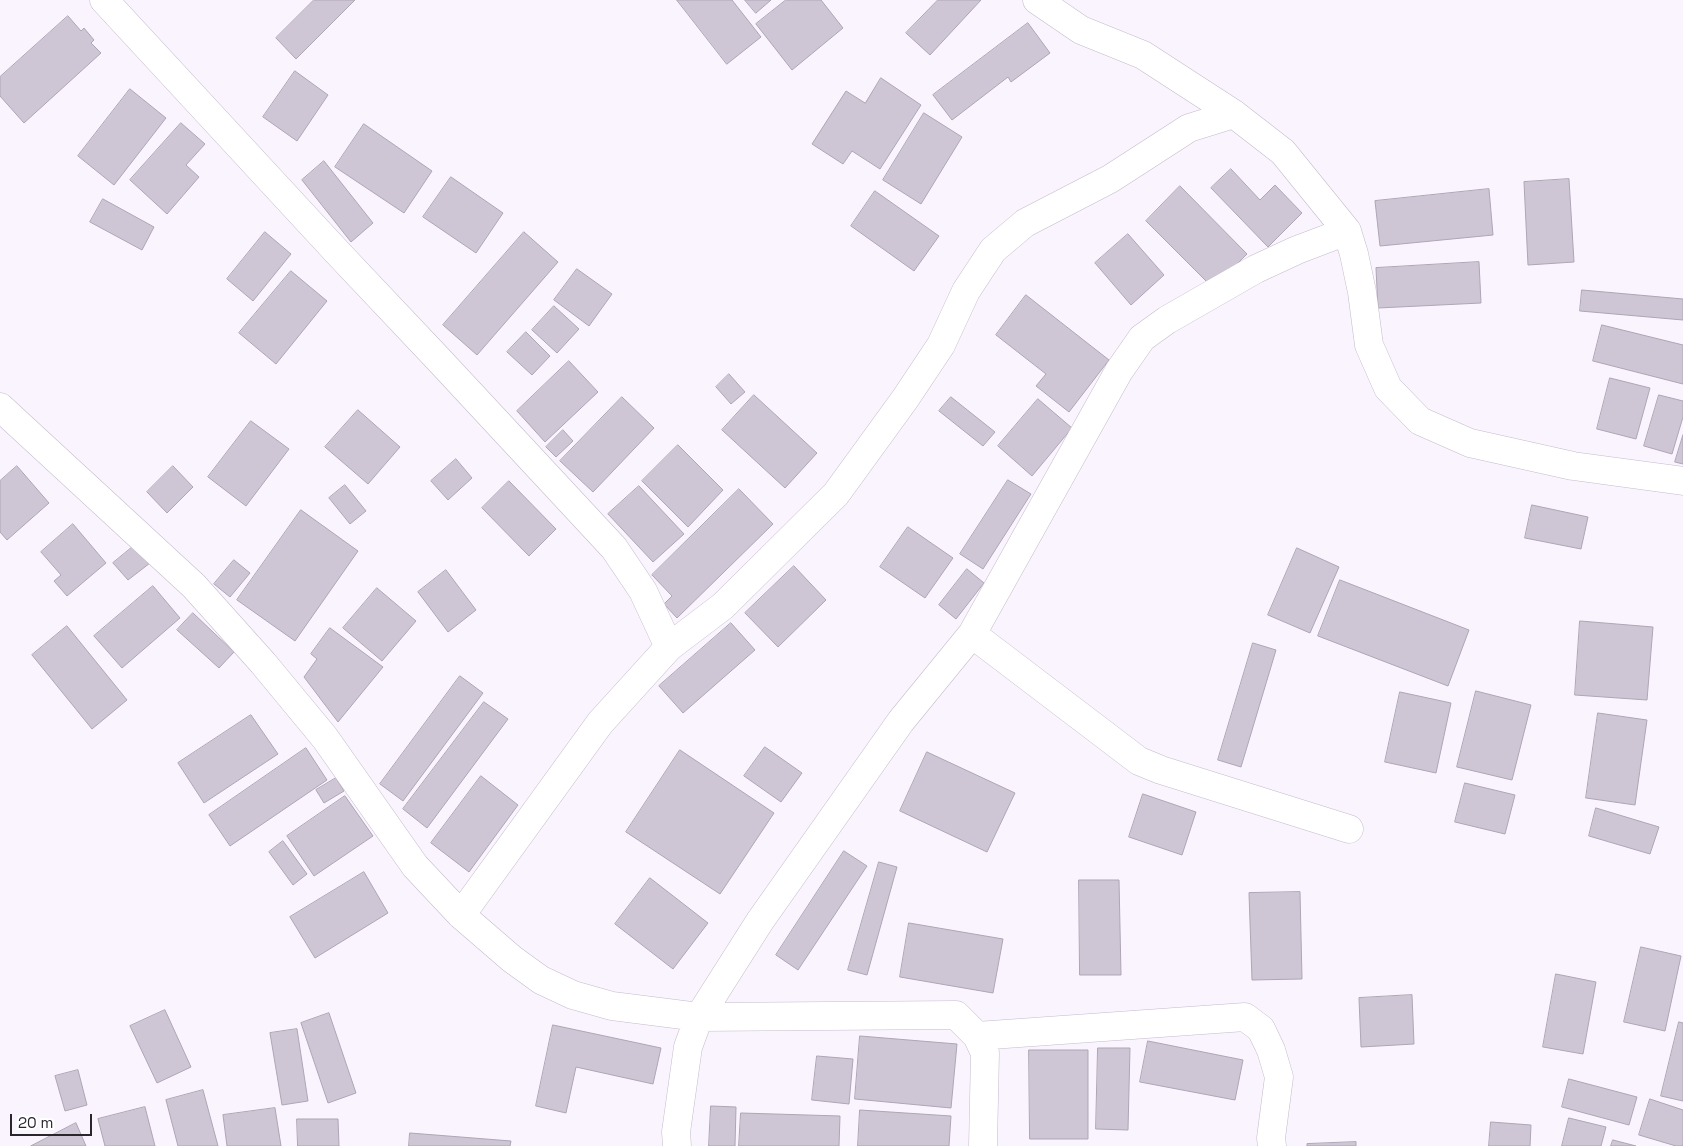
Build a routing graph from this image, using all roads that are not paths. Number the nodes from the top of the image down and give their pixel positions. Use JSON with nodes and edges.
{"nodes":[{"id":1,"x":104,"y":0,"type":"edge"},
{"id":2,"x":1037,"y":0,"type":"edge"},
{"id":3,"x":1234,"y":114,"type":"junction"},
{"id":4,"x":1347,"y":231,"type":"junction"},
{"id":5,"x":0,"y":407,"type":"edge"},
{"id":6,"x":1683,"y":481,"type":"edge"},
{"id":7,"x":972,"y":634,"type":"junction"},
{"id":8,"x":669,"y":647,"type":"junction"},
{"id":9,"x":1349,"y":830,"type":"dead end"},
{"id":10,"x":461,"y":915,"type":"junction"},
{"id":11,"x":698,"y":1017,"type":"junction"},
{"id":12,"x":977,"y":1036,"type":"junction"},
{"id":13,"x":676,"y":1146,"type":"edge"},
{"id":14,"x":983,"y":1146,"type":"edge"},
{"id":15,"x":1272,"y":1146,"type":"edge"}],
"edges":[{"from":1,"to":8,"type":"street"},
{"from":2,"to":3,"type":"street"},
{"from":3,"to":4,"type":"street"},
{"from":3,"to":8,"type":"street"},
{"from":4,"to":6,"type":"street"},
{"from":4,"to":7,"type":"street"},
{"from":5,"to":10,"type":"street"},
{"from":7,"to":9,"type":"street"},
{"from":7,"to":11,"type":"street"},
{"from":8,"to":10,"type":"street"},
{"from":10,"to":11,"type":"street"},
{"from":11,"to":12,"type":"street"},
{"from":11,"to":13,"type":"street"},
{"from":12,"to":14,"type":"street"},
{"from":12,"to":15,"type":"street"}]}
